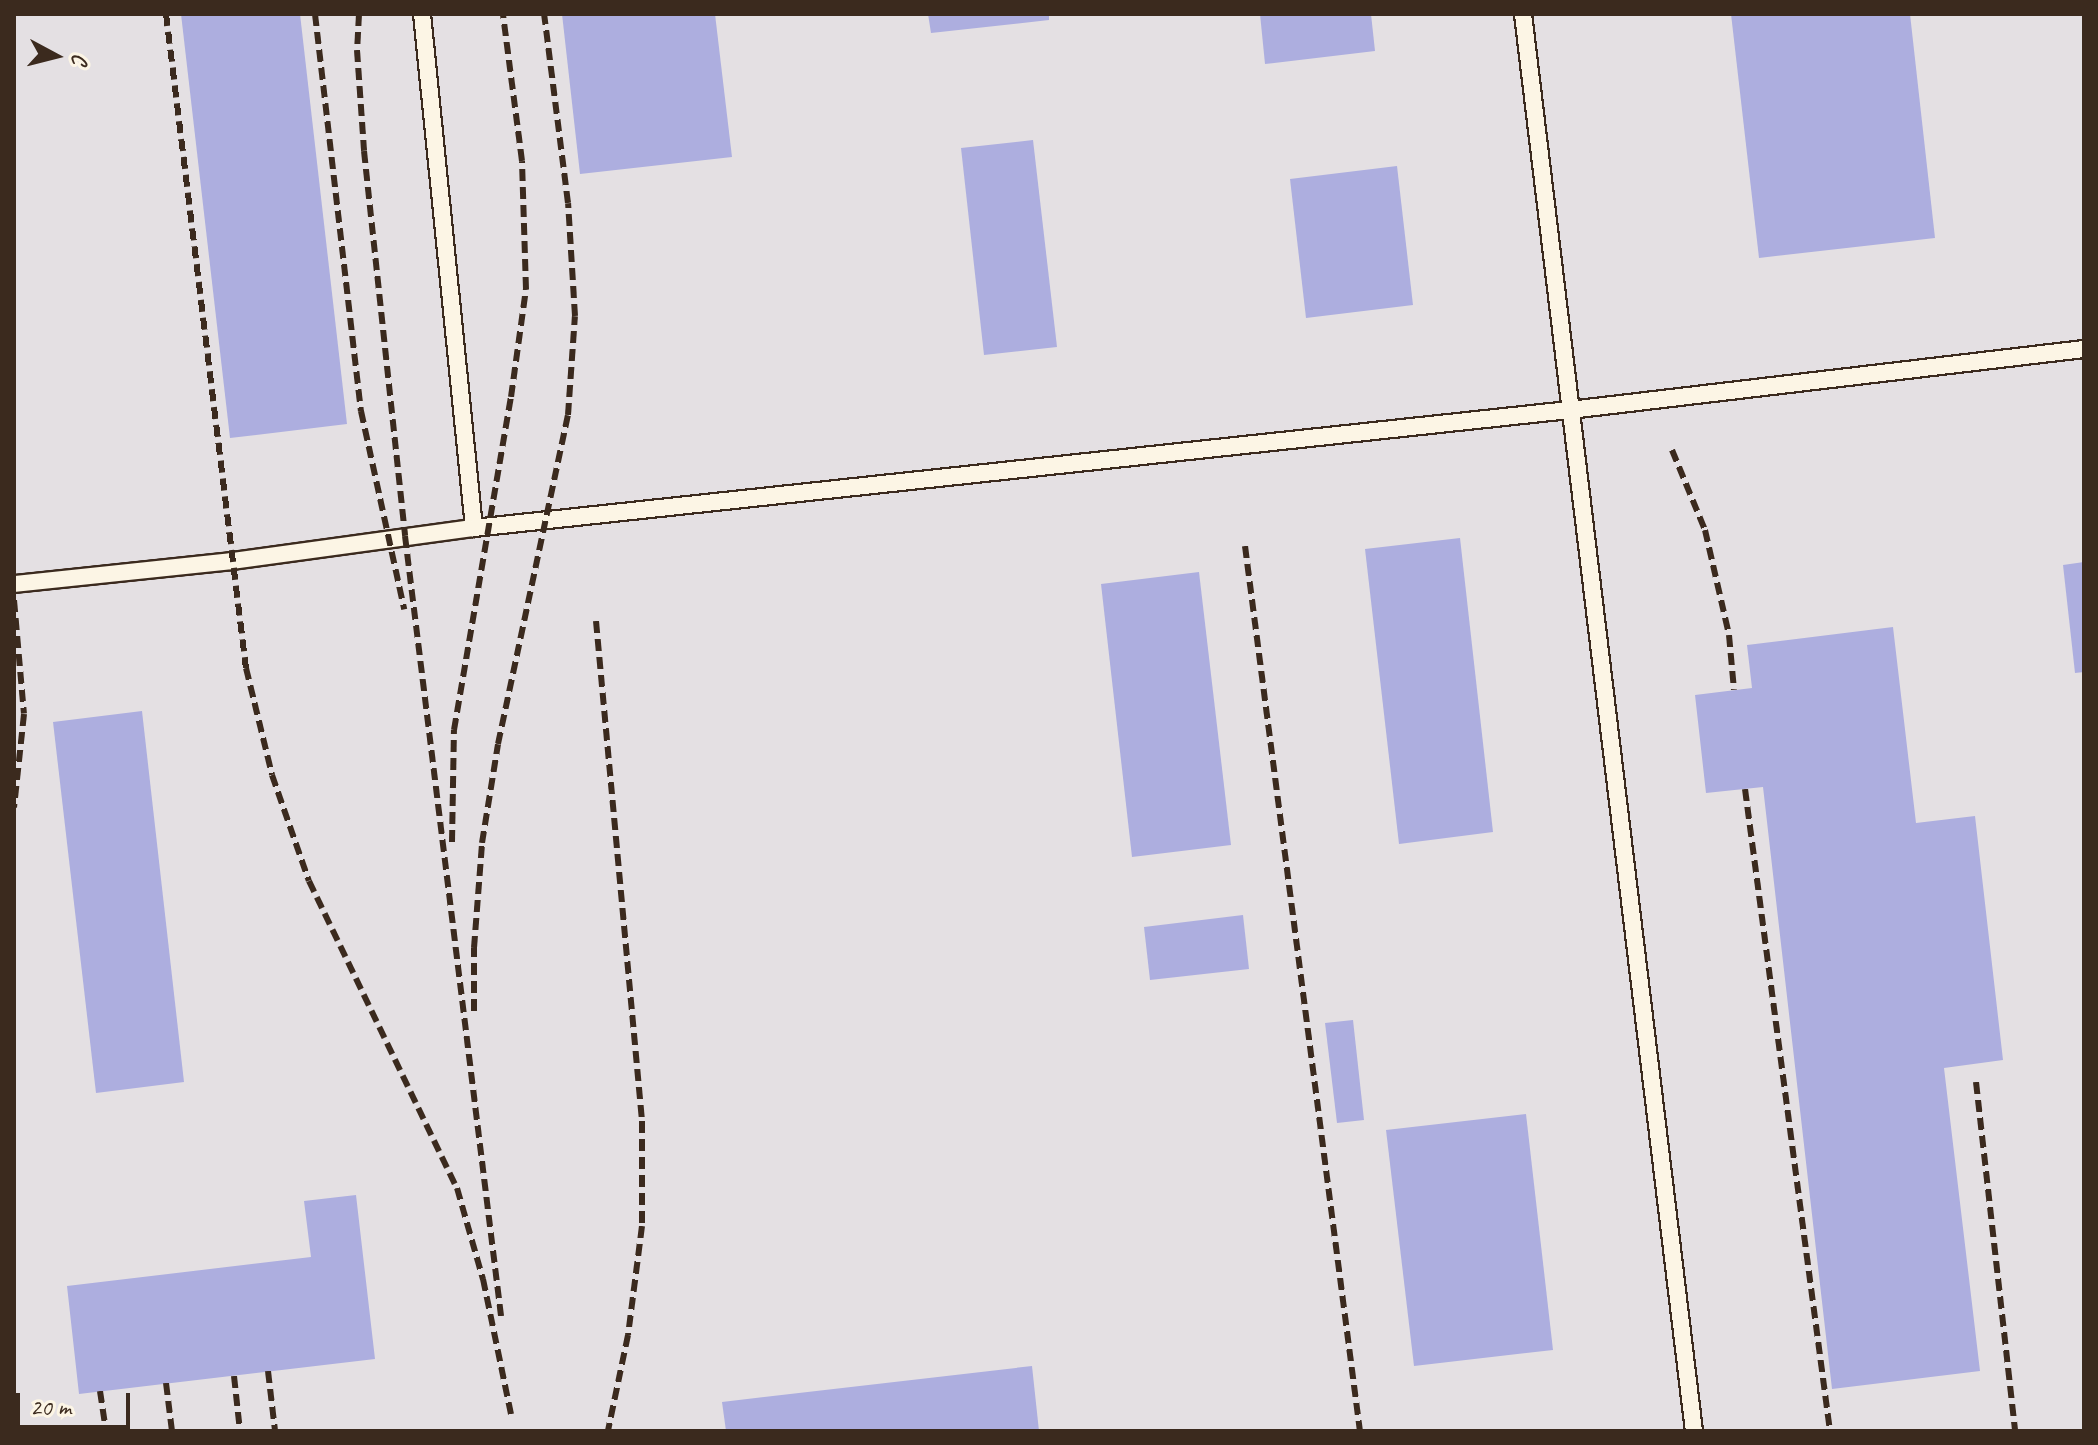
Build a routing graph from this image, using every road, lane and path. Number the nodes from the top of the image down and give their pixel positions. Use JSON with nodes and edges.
{"nodes":[{"id":1,"x":422,"y":14,"type":"edge"},
{"id":2,"x":1523,"y":14,"type":"edge"},
{"id":3,"x":2084,"y":349,"type":"edge"},
{"id":4,"x":1570,"y":410,"type":"junction"},
{"id":5,"x":474,"y":528,"type":"junction"},
{"id":6,"x":14,"y":584,"type":"edge"},
{"id":7,"x":1694,"y":1431,"type":"edge"}],
"edges":[{"from":1,"to":5,"type":"lane"},
{"from":2,"to":4,"type":"lane"},
{"from":3,"to":4,"type":"lane"},
{"from":4,"to":5,"type":"lane"},
{"from":4,"to":7,"type":"lane"},
{"from":5,"to":6,"type":"lane"}]}
